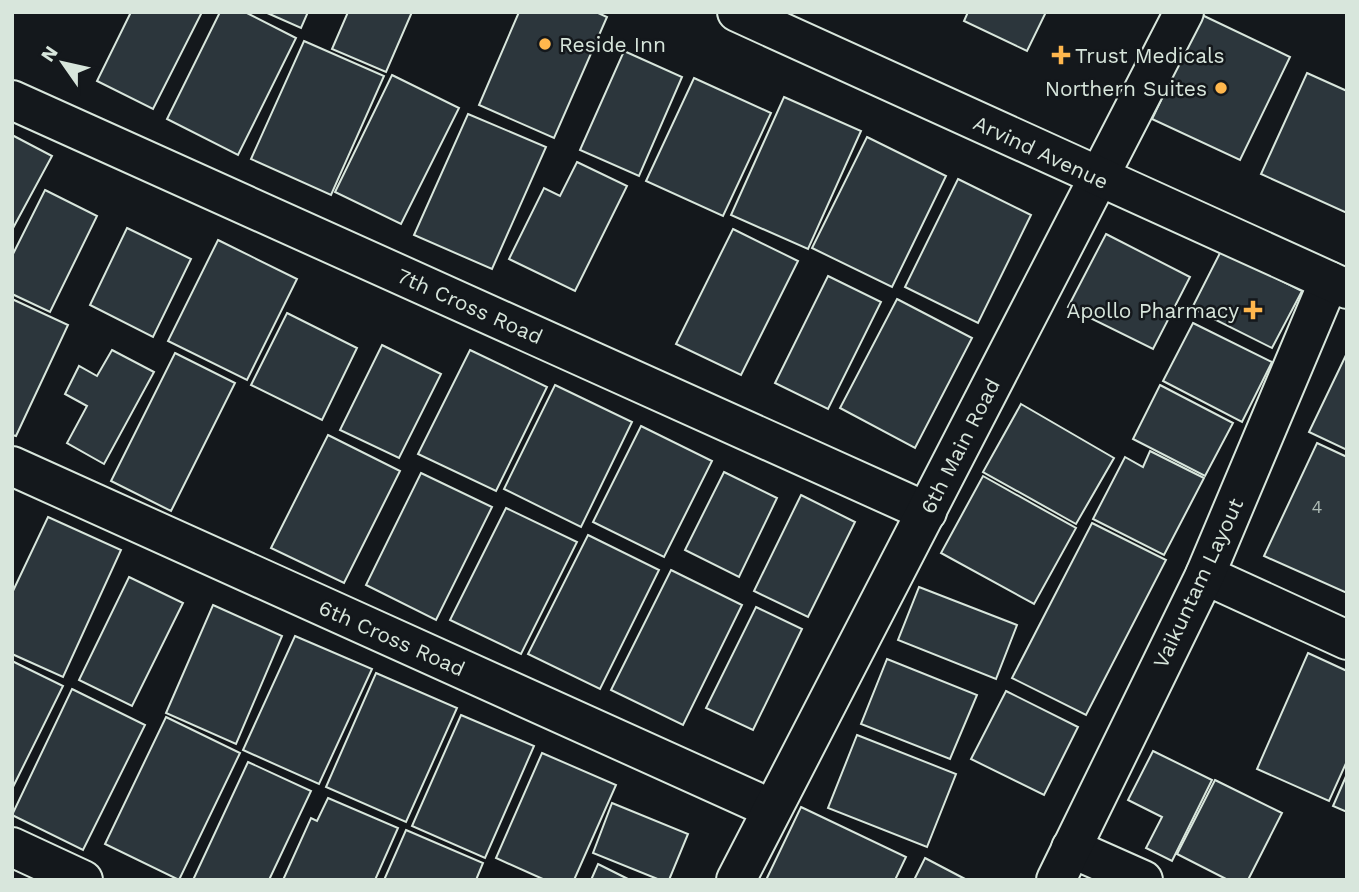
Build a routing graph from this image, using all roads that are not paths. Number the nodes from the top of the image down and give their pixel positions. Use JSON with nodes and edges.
{"nodes":[{"id":1,"x":737,"y":12,"type":"edge"},
{"id":2,"x":1184,"y":12,"type":"edge"},
{"id":3,"x":12,"y":100,"type":"edge"},
{"id":4,"x":1098,"y":178,"type":"junction"},
{"id":5,"x":1338,"y":285,"type":"edge"},
{"id":6,"x":12,"y":466,"type":"edge"},
{"id":7,"x":927,"y":512,"type":"junction"},
{"id":8,"x":1205,"y":575,"type":"junction"},
{"id":9,"x":1347,"y":640,"type":"edge"},
{"id":10,"x":772,"y":809,"type":"junction"},
{"id":11,"x":12,"y":847,"type":"edge"},
{"id":12,"x":1063,"y":864,"type":"edge"},
{"id":13,"x":83,"y":880,"type":"edge"},
{"id":14,"x":736,"y":880,"type":"edge"},
{"id":15,"x":1143,"y":880,"type":"edge"}],
"edges":[{"from":1,"to":4,"type":"street","name":"Arvind Avenue"},
{"from":2,"to":4,"type":"street","name":"6th Main Road"},
{"from":3,"to":7,"type":"street","name":"7th Cross Road"},
{"from":4,"to":5,"type":"street","name":"Arvind Avenue"},
{"from":4,"to":7,"type":"street","name":"6th Main Road"},
{"from":5,"to":8,"type":"street","name":"Vaikuntam Layout"},
{"from":6,"to":10,"type":"street","name":"6th Cross Road"},
{"from":7,"to":10,"type":"street","name":"6th Main Road"},
{"from":8,"to":9,"type":"street"},
{"from":8,"to":12,"type":"street","name":"Vaikuntam Layout"},
{"from":10,"to":14,"type":"street","name":"6th Main Road"},
{"from":11,"to":13,"type":"street"},
{"from":12,"to":15,"type":"street"}]}
